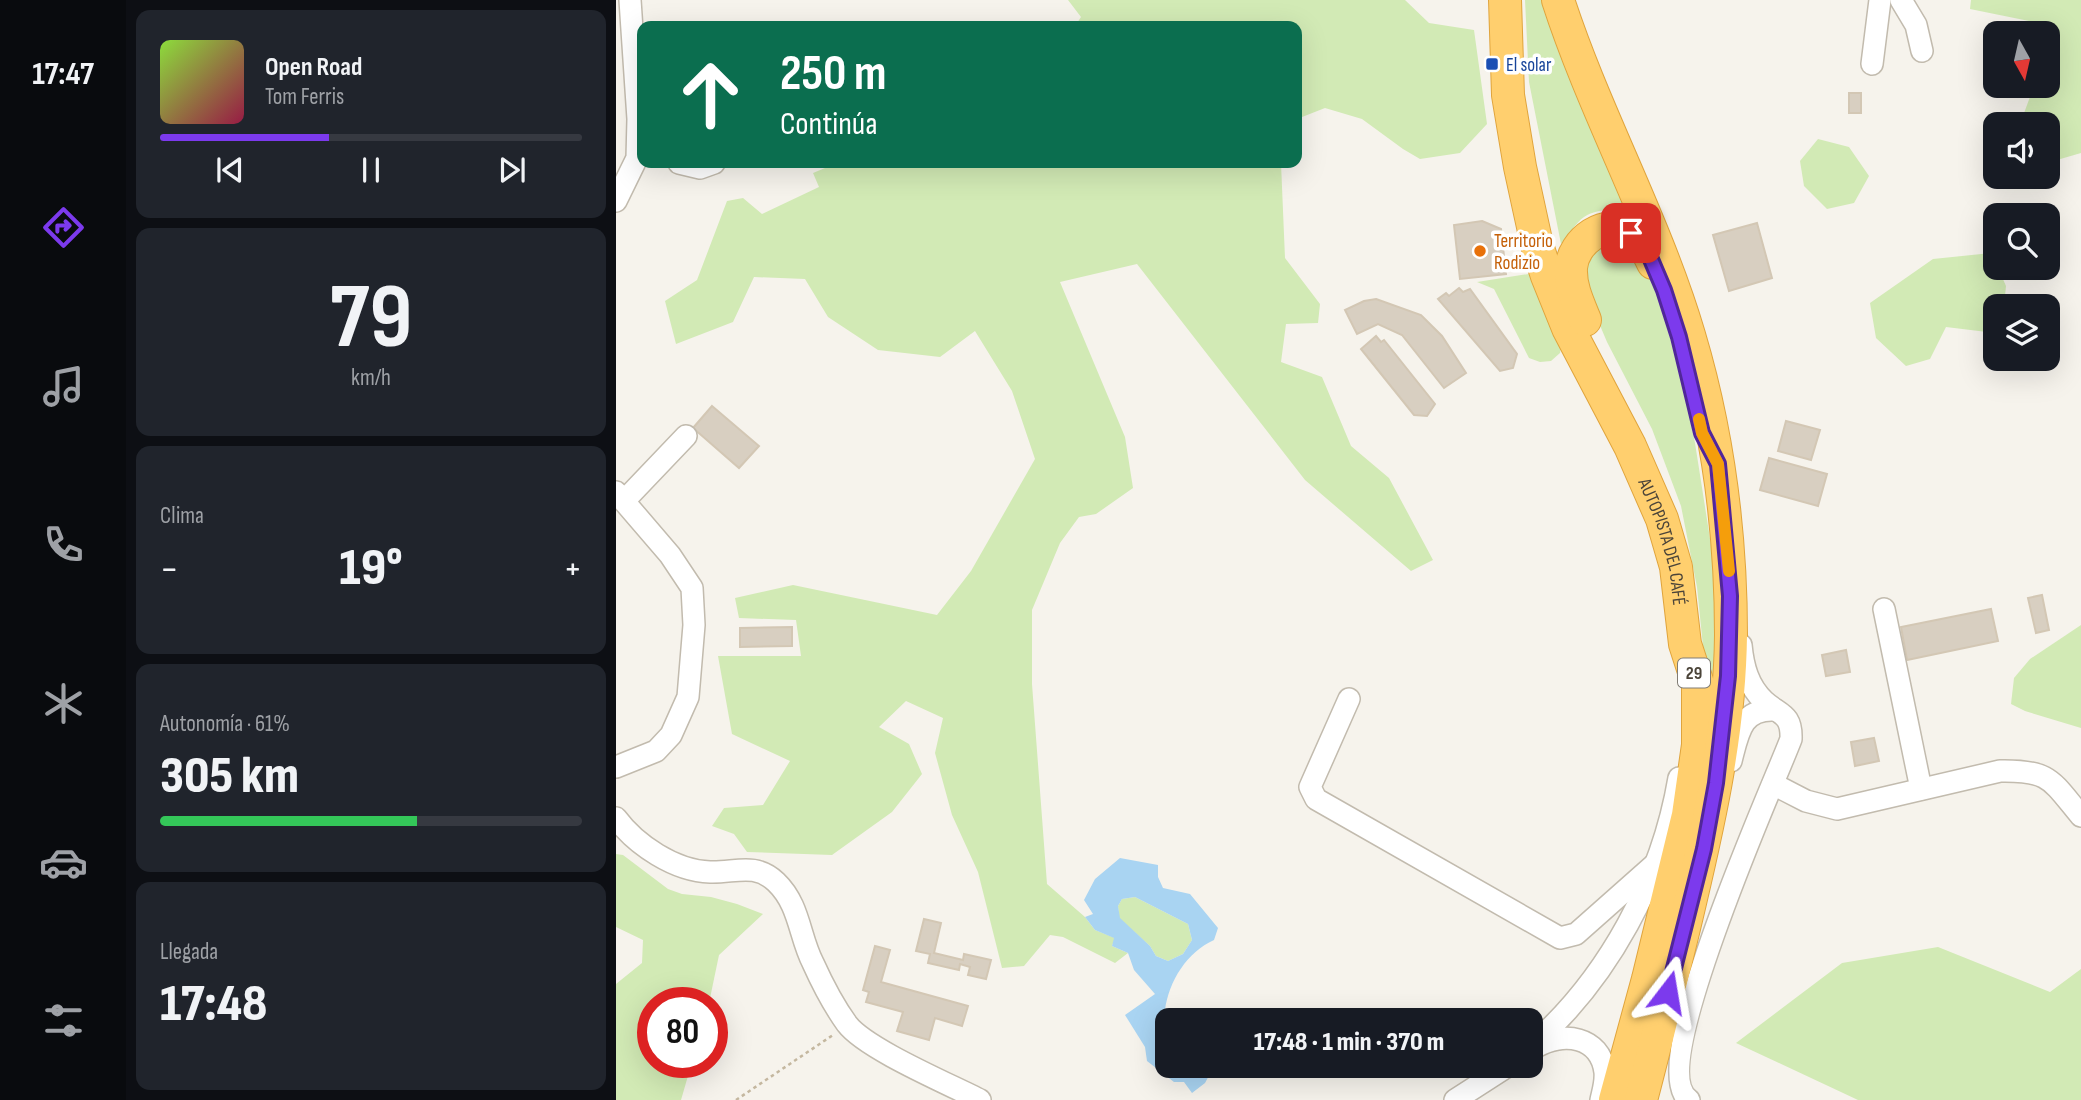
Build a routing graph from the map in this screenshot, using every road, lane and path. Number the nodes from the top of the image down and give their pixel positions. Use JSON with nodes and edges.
{"nodes":[{"id":1,"x":630,"y":0,"type":"edge"},
{"id":2,"x":1505,"y":0,"type":"edge"},
{"id":3,"x":1558,"y":0,"type":"edge"},
{"id":4,"x":1880,"y":0,"type":"edge"},
{"id":5,"x":1901,"y":0,"type":"edge"},
{"id":6,"x":1922,"y":51,"type":"dead end"},
{"id":7,"x":1872,"y":64,"type":"dead end"},
{"id":8,"x":637,"y":103,"type":"edge"},
{"id":9,"x":637,"y":162,"type":"edge"},
{"id":10,"x":616,"y":201,"type":"edge"},
{"id":11,"x":686,"y":436,"type":"dead end"},
{"id":12,"x":1718,"y":464,"type":"junction"},
{"id":13,"x":620,"y":497,"type":"edge"},
{"id":14,"x":1662,"y":519,"type":"junction"},
{"id":15,"x":1730,"y":596,"type":"junction"},
{"id":16,"x":1884,"y":610,"type":"dead end"},
{"id":17,"x":1685,"y":644,"type":"junction"},
{"id":18,"x":1349,"y":699,"type":"dead end"},
{"id":19,"x":1775,"y":710,"type":"junction"},
{"id":20,"x":616,"y":767,"type":"edge"},
{"id":21,"x":1773,"y":784,"type":"junction"},
{"id":22,"x":1921,"y":789,"type":"junction"},
{"id":23,"x":1710,"y":815,"type":"junction"},
{"id":24,"x":2081,"y":816,"type":"edge"},
{"id":25,"x":616,"y":818,"type":"edge"},
{"id":26,"x":1655,"y":864,"type":"junction"},
{"id":27,"x":848,"y":1025,"type":"junction"},
{"id":28,"x":1543,"y":1036,"type":"edge"},
{"id":29,"x":1543,"y":1042,"type":"edge"},
{"id":30,"x":1489,"y":1078,"type":"edge"},
{"id":31,"x":736,"y":1100,"type":"edge"},
{"id":32,"x":980,"y":1100,"type":"edge"},
{"id":33,"x":1455,"y":1100,"type":"edge"},
{"id":34,"x":1601,"y":1100,"type":"edge"},
{"id":35,"x":1615,"y":1100,"type":"edge"},
{"id":36,"x":1641,"y":1100,"type":"edge"},
{"id":37,"x":1689,"y":1100,"type":"edge"}],
"edges":[{"from":1,"to":8,"type":"street"},
{"from":2,"to":14,"type":"highway","name":"AUTOPISTA DEL CAFÉ","number":"29"},
{"from":3,"to":12,"type":"highway","number":"29"},
{"from":4,"to":7,"type":"street"},
{"from":5,"to":6,"type":"street"},
{"from":9,"to":10,"type":"street"},
{"from":11,"to":13,"type":"street"},
{"from":12,"to":14,"type":"highway"},
{"from":12,"to":15,"type":"highway","number":"29"},
{"from":13,"to":20,"type":"street"},
{"from":14,"to":17,"type":"highway","name":"AUTOPISTA DEL CAFÉ","number":"29"},
{"from":15,"to":19,"type":"street"},
{"from":15,"to":23,"type":"highway","number":"29"},
{"from":16,"to":22,"type":"street"},
{"from":17,"to":26,"type":"street"},
{"from":17,"to":35,"type":"highway","name":"AUTOPISTA DEL CAFÉ","number":"29"},
{"from":18,"to":26,"type":"street"},
{"from":19,"to":21,"type":"street"},
{"from":19,"to":23,"type":"street"},
{"from":21,"to":22,"type":"street"},
{"from":21,"to":37,"type":"street"},
{"from":22,"to":24,"type":"street"},
{"from":23,"to":36,"type":"highway","number":"29"},
{"from":25,"to":27,"type":"street"},
{"from":26,"to":28,"type":"street"},
{"from":27,"to":31,"type":"path"},
{"from":27,"to":32,"type":"street"},
{"from":29,"to":34,"type":"street"},
{"from":30,"to":33,"type":"street"}]}
